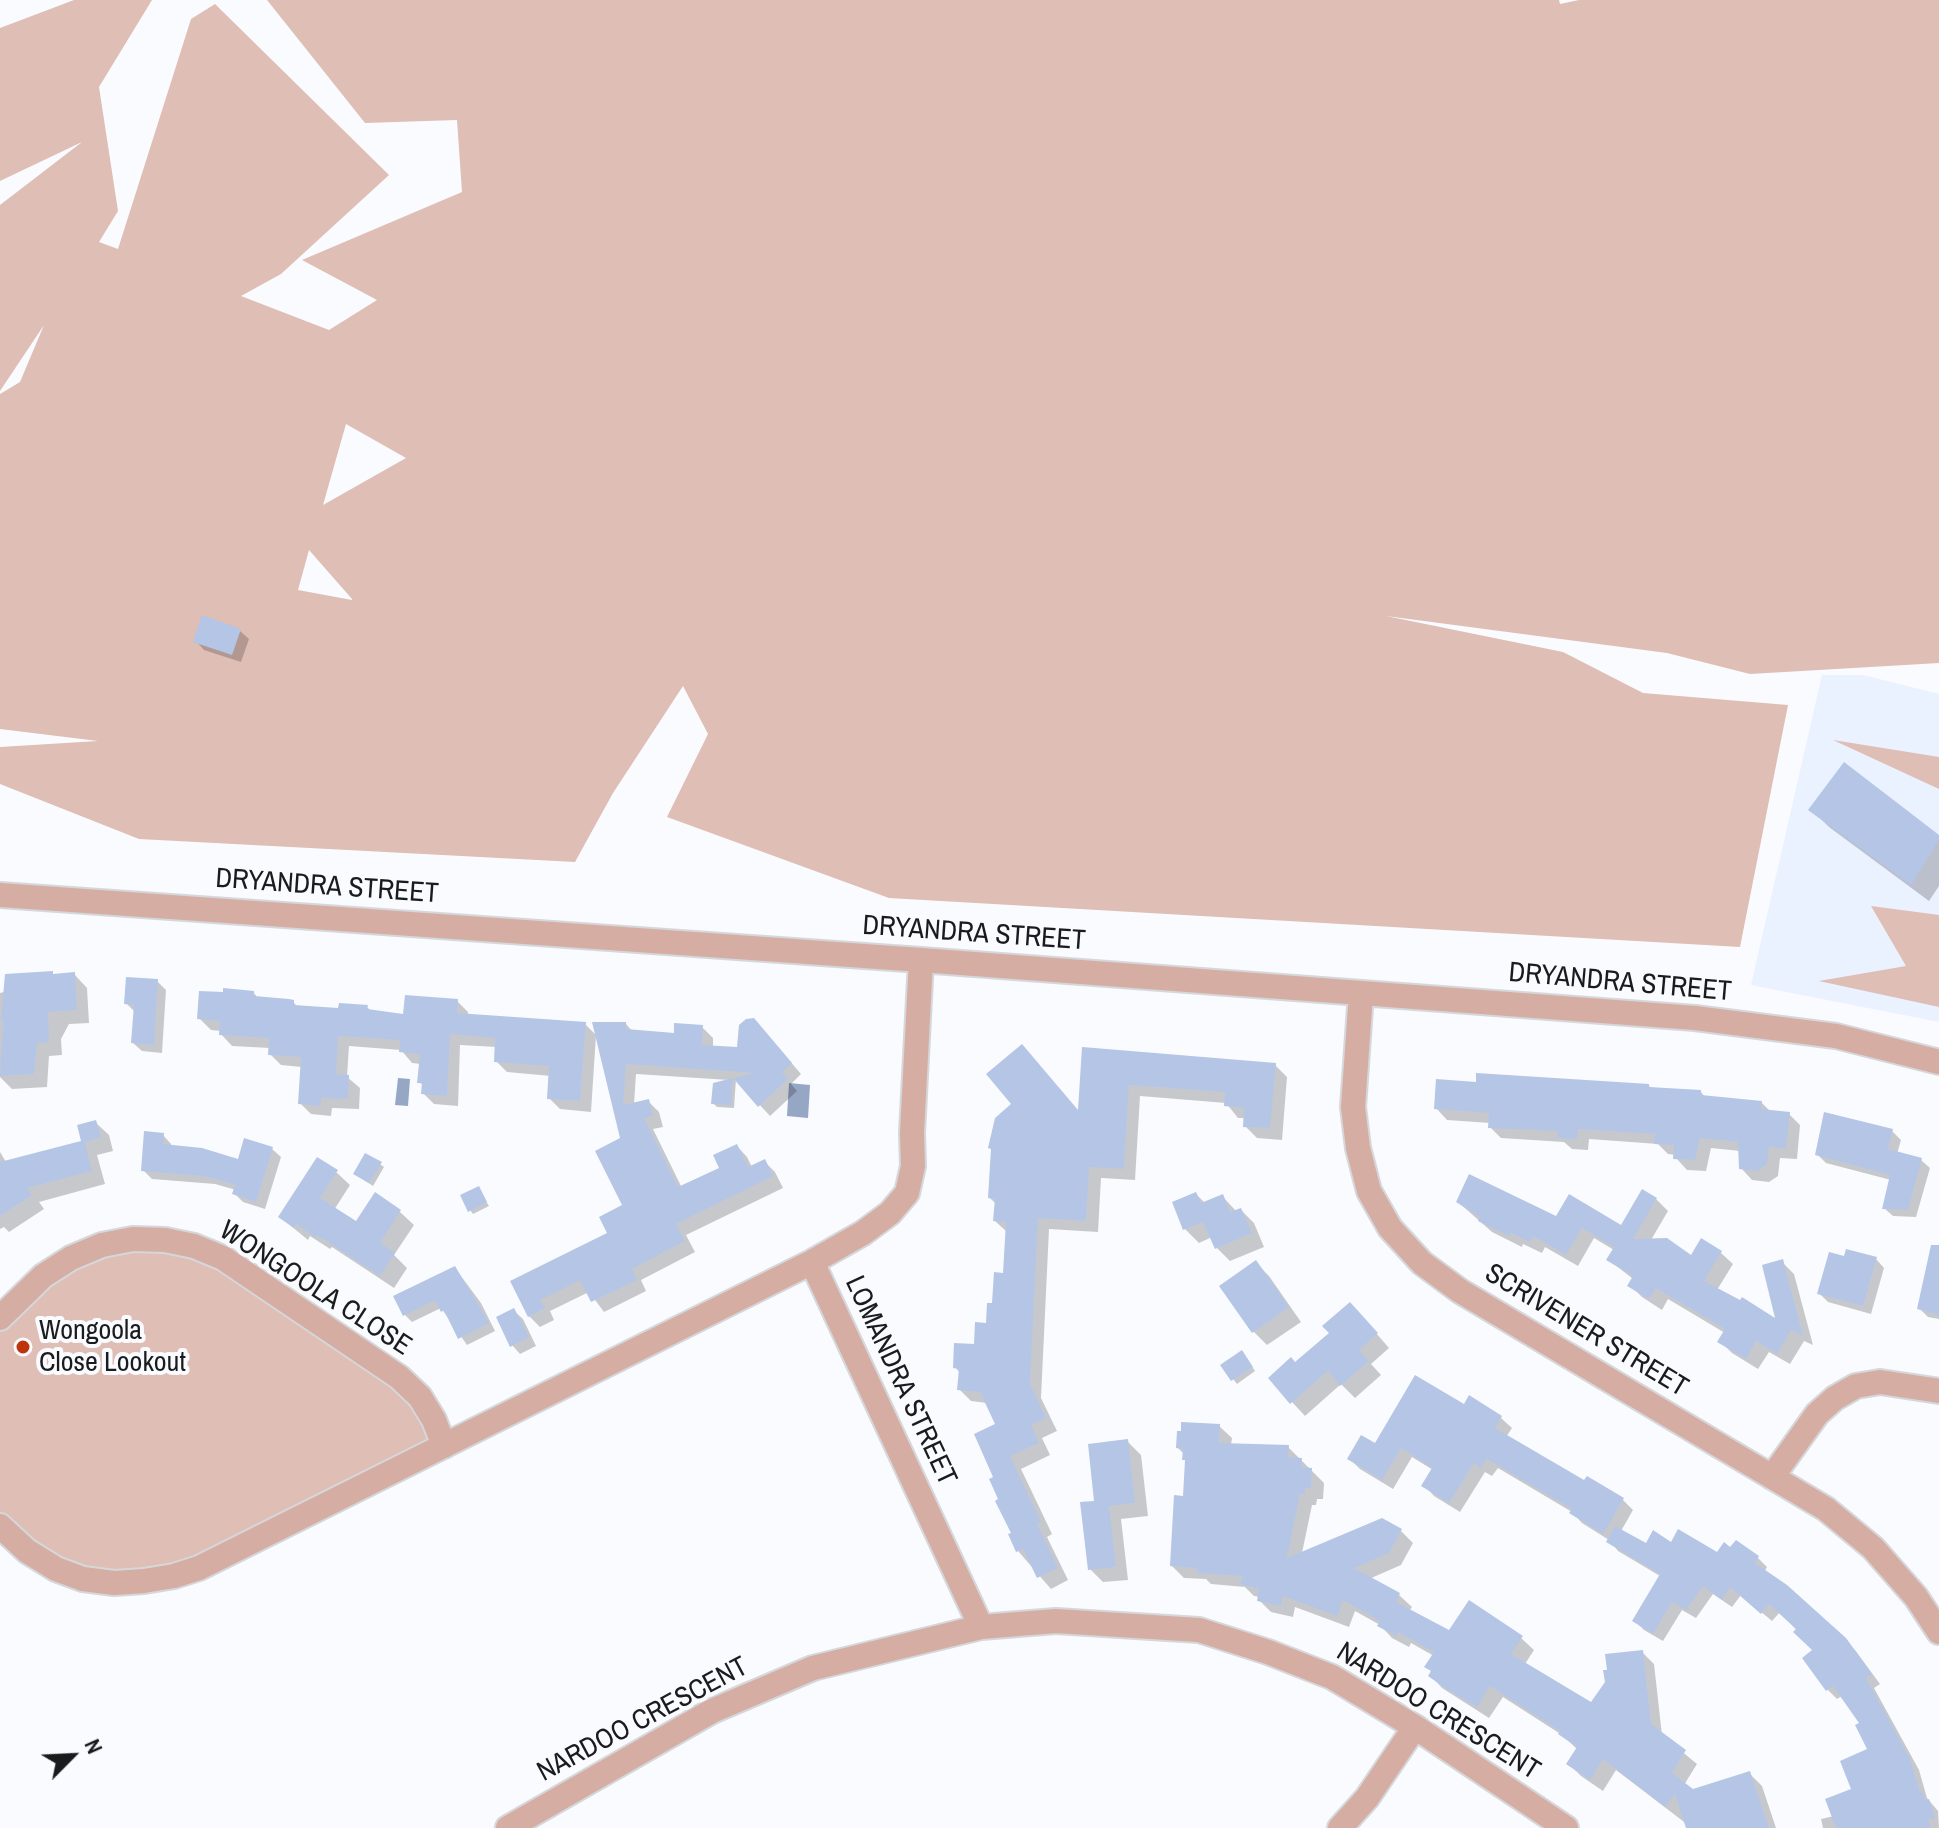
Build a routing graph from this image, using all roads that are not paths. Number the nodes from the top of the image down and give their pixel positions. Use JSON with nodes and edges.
{"nodes":[{"id":1,"x":0,"y":895,"type":"edge"},
{"id":2,"x":921,"y":960,"type":"junction"},
{"id":3,"x":1361,"y":993,"type":"junction"},
{"id":4,"x":1939,"y":1062,"type":"edge"},
{"id":5,"x":812,"y":1262,"type":"junction"},
{"id":6,"x":0,"y":1318,"type":"edge"},
{"id":7,"x":1939,"y":1391,"type":"edge"},
{"id":8,"x":444,"y":1446,"type":"junction"},
{"id":9,"x":1772,"y":1477,"type":"junction"},
{"id":10,"x":0,"y":1526,"type":"edge"},
{"id":11,"x":981,"y":1627,"type":"junction"},
{"id":12,"x":1939,"y":1632,"type":"edge"},
{"id":13,"x":1415,"y":1727,"type":"junction"},
{"id":14,"x":508,"y":1828,"type":"edge"},
{"id":15,"x":1340,"y":1828,"type":"edge"},
{"id":16,"x":1566,"y":1828,"type":"edge"}],
"edges":[{"from":1,"to":2,"type":"street","name":"DRYANDRA STREET"},
{"from":2,"to":3,"type":"street","name":"DRYANDRA STREET"},
{"from":2,"to":5,"type":"street","name":"LOMANDRA STREET"},
{"from":3,"to":4,"type":"street","name":"DRYANDRA STREET"},
{"from":3,"to":9,"type":"street","name":"SCRIVENER STREET"},
{"from":5,"to":8,"type":"street"},
{"from":5,"to":11,"type":"street","name":"LOMANDRA STREET"},
{"from":6,"to":8,"type":"street","name":"WONGOOLA CLOSE"},
{"from":7,"to":9,"type":"street"},
{"from":8,"to":10,"type":"street"},
{"from":9,"to":12,"type":"street","name":"SCRIVENER STREET"},
{"from":11,"to":13,"type":"street","name":"NARDOO CRESCENT"},
{"from":11,"to":14,"type":"street","name":"NARDOO CRESCENT"},
{"from":13,"to":15,"type":"street"},
{"from":13,"to":16,"type":"street","name":"NARDOO CRESCENT"}]}
